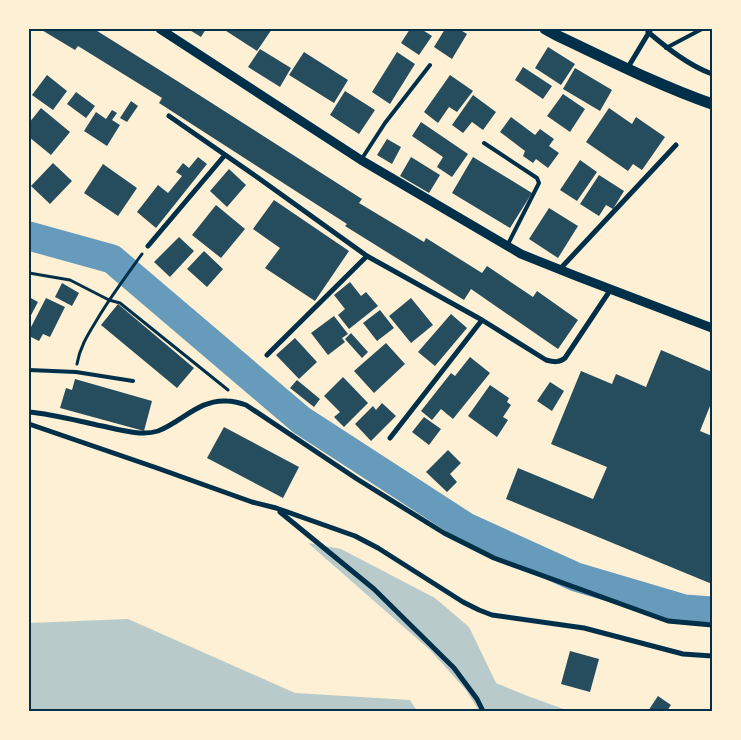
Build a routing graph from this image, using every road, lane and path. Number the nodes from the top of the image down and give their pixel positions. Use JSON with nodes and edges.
{"nodes":[{"id":1,"x":160,"y":29,"type":"edge"},
{"id":2,"x":545,"y":29,"type":"edge"},
{"id":3,"x":702,"y":29,"type":"edge"},
{"id":4,"x":649,"y":30,"type":"edge"},
{"id":5,"x":666,"y":48,"type":"junction"},
{"id":6,"x":430,"y":65,"type":"dead end"},
{"id":7,"x":627,"y":69,"type":"junction"},
{"id":8,"x":712,"y":74,"type":"edge"},
{"id":9,"x":712,"y":104,"type":"edge"},
{"id":10,"x":169,"y":116,"type":"dead end"},
{"id":11,"x":484,"y":143,"type":"dead end"},
{"id":12,"x":676,"y":145,"type":"dead end"},
{"id":13,"x":225,"y":155,"type":"junction"},
{"id":14,"x":360,"y":160,"type":"junction"},
{"id":15,"x":148,"y":246,"type":"joint"},
{"id":16,"x":507,"y":246,"type":"junction"},
{"id":17,"x":367,"y":256,"type":"junction"},
{"id":18,"x":559,"y":270,"type":"junction"},
{"id":19,"x":29,"y":273,"type":"edge"},
{"id":20,"x":610,"y":289,"type":"junction"},
{"id":21,"x":109,"y":300,"type":"junction"},
{"id":22,"x":482,"y":320,"type":"junction"},
{"id":23,"x":712,"y":328,"type":"edge"},
{"id":24,"x":267,"y":355,"type":"dead end"},
{"id":25,"x":29,"y":370,"type":"edge"},
{"id":26,"x":76,"y":372,"type":"junction"},
{"id":27,"x":133,"y":381,"type":"dead end"},
{"id":28,"x":246,"y":405,"type":"junction"},
{"id":29,"x":29,"y":412,"type":"edge"},
{"id":30,"x":29,"y":424,"type":"edge"},
{"id":31,"x":390,"y":438,"type":"dead end"},
{"id":32,"x":276,"y":508,"type":"junction"},
{"id":33,"x":712,"y":626,"type":"edge"},
{"id":34,"x":712,"y":656,"type":"edge"},
{"id":35,"x":484,"y":711,"type":"edge"}],
"edges":[{"from":1,"to":14,"type":"street"},
{"from":2,"to":7,"type":"main road"},
{"from":3,"to":5,"type":"lane"},
{"from":4,"to":5,"type":"street"},
{"from":4,"to":7,"type":"street"},
{"from":5,"to":8,"type":"street"},
{"from":6,"to":14,"type":"lane"},
{"from":7,"to":9,"type":"main road"},
{"from":10,"to":13,"type":"street"},
{"from":11,"to":16,"type":"lane"},
{"from":12,"to":18,"type":"street"},
{"from":13,"to":15,"type":"street"},
{"from":13,"to":17,"type":"street"},
{"from":14,"to":16,"type":"street"},
{"from":15,"to":21,"type":"path"},
{"from":16,"to":18,"type":"street"},
{"from":17,"to":22,"type":"street"},
{"from":17,"to":24,"type":"street"},
{"from":18,"to":20,"type":"street"},
{"from":19,"to":21,"type":"path"},
{"from":20,"to":22,"type":"street"},
{"from":20,"to":23,"type":"street"},
{"from":21,"to":26,"type":"path"},
{"from":21,"to":28,"type":"path"},
{"from":22,"to":31,"type":"street"},
{"from":25,"to":26,"type":"lane"},
{"from":26,"to":27,"type":"lane"},
{"from":28,"to":29,"type":"street"},
{"from":28,"to":33,"type":"street"},
{"from":30,"to":32,"type":"street"},
{"from":32,"to":34,"type":"street"},
{"from":32,"to":35,"type":"street"}]}
